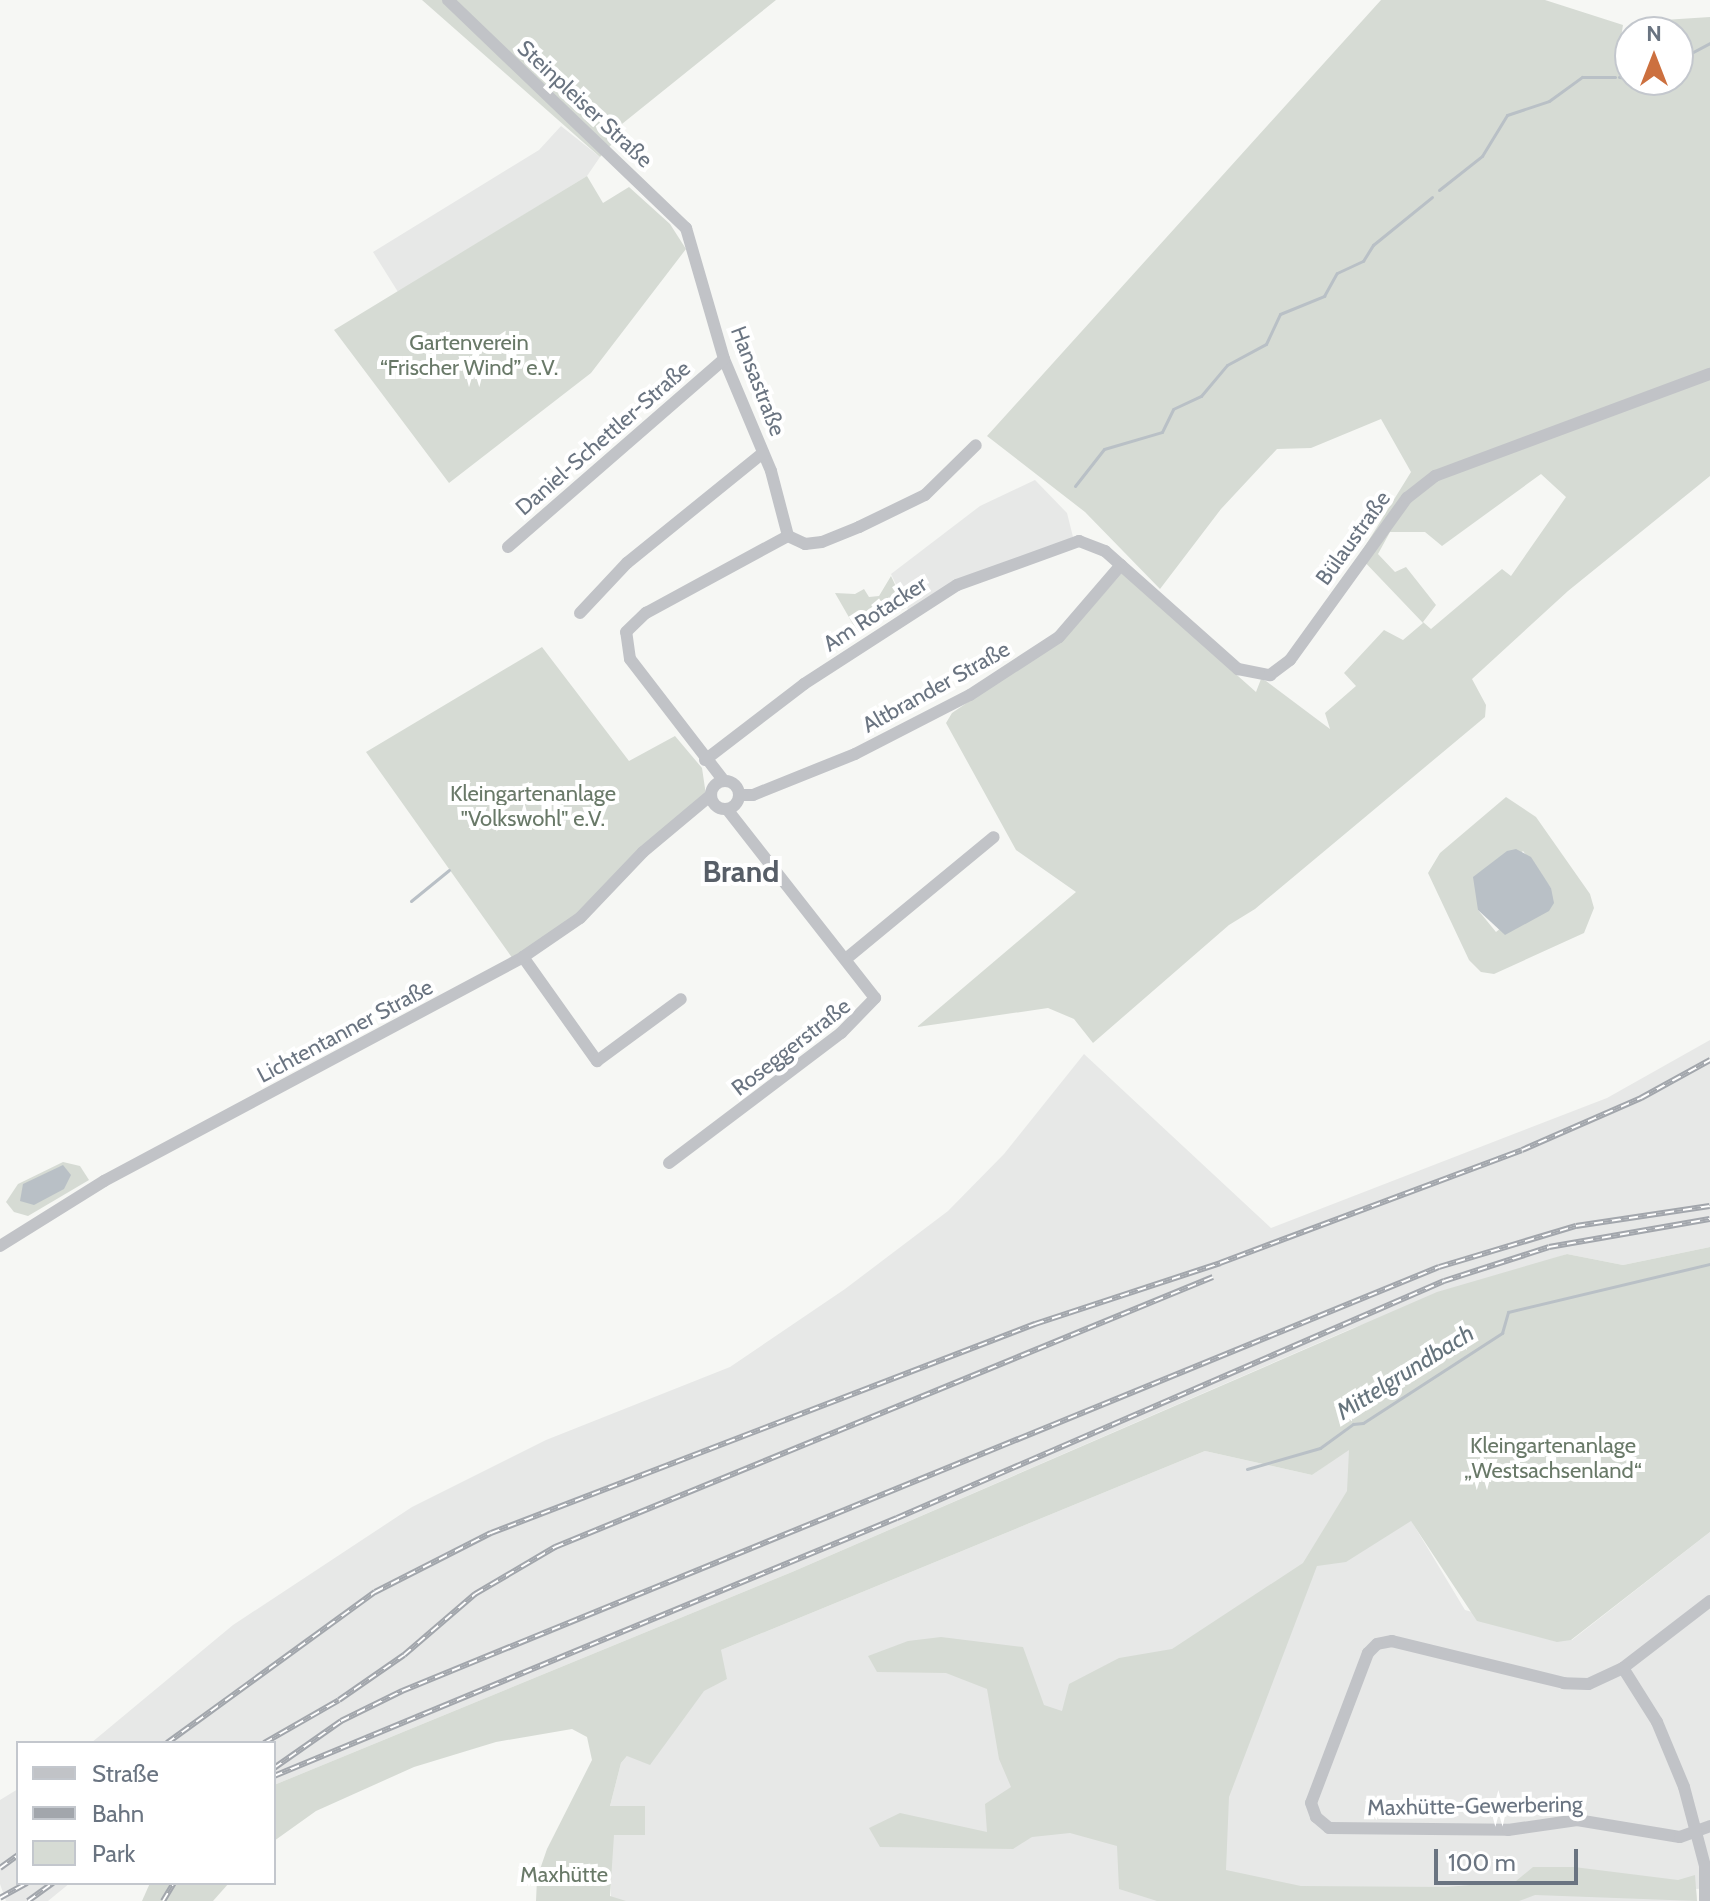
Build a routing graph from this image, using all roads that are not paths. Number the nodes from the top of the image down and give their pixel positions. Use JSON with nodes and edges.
{"nodes":[{"id":1,"x":448,"y":0,"type":"edge"},
{"id":2,"x":693,"y":239,"type":"joint"},
{"id":3,"x":724,"y":359,"type":"junction"},
{"id":4,"x":1710,"y":374,"type":"edge"},
{"id":5,"x":976,"y":445,"type":"dead end"},
{"id":6,"x":763,"y":453,"type":"junction"},
{"id":7,"x":788,"y":536,"type":"junction"},
{"id":8,"x":1087,"y":541,"type":"joint"},
{"id":9,"x":508,"y":547,"type":"dead end"},
{"id":10,"x":1121,"y":565,"type":"junction"},
{"id":11,"x":580,"y":613,"type":"dead end"},
{"id":12,"x":705,"y":760,"type":"junction"},
{"id":13,"x":717,"y":787,"type":"junction"},
{"id":14,"x":730,"y":804,"type":"junction"},
{"id":15,"x":686,"y":819,"type":"junction"},
{"id":16,"x":994,"y":837,"type":"dead end"},
{"id":17,"x":523,"y":957,"type":"junction"},
{"id":18,"x":847,"y":958,"type":"junction"},
{"id":19,"x":681,"y":999,"type":"dead end"},
{"id":20,"x":669,"y":1163,"type":"dead end"},
{"id":21,"x":0,"y":1246,"type":"edge"},
{"id":22,"x":1710,"y":1601,"type":"edge"},
{"id":23,"x":1623,"y":1668,"type":"junction"},
{"id":24,"x":1710,"y":1826,"type":"edge"},
{"id":25,"x":1698,"y":1834,"type":"junction"},
{"id":26,"x":1705,"y":1901,"type":"edge"}],
"edges":[{"from":1,"to":2,"type":"street","name":"Steinpleiser Straße"},
{"from":2,"to":3,"type":"street","name":"Hansastraße"},
{"from":3,"to":6,"type":"street","name":"Hansastraße"},
{"from":3,"to":9,"type":"street","name":"Daniel-Schettler-Straße"},
{"from":4,"to":10,"type":"street","name":"Bülaustraße"},
{"from":5,"to":7,"type":"street"},
{"from":6,"to":7,"type":"street","name":"Hansastraße"},
{"from":6,"to":11,"type":"street"},
{"from":7,"to":12,"type":"street"},
{"from":8,"to":10,"type":"street","name":"Bülaustraße"},
{"from":8,"to":12,"type":"street","name":"Am Rotacker"},
{"from":10,"to":14,"type":"street","name":"Altbrander Straße"},
{"from":12,"to":13,"type":"street"},
{"from":13,"to":14,"type":"street"},
{"from":13,"to":14,"type":"street"},
{"from":13,"to":15,"type":"street","name":"Lichtentanner Straße"},
{"from":14,"to":15,"type":"street","name":"Lichtentanner Straße"},
{"from":14,"to":18,"type":"street","name":"Roseggerstraße"},
{"from":15,"to":17,"type":"street","name":"Lichtentanner Straße"},
{"from":16,"to":18,"type":"street"},
{"from":17,"to":19,"type":"street"},
{"from":17,"to":21,"type":"street","name":"Lichtentanner Straße"},
{"from":18,"to":20,"type":"street","name":"Roseggerstraße"},
{"from":22,"to":23,"type":"street","name":"Maxhütte-Gewerbering"},
{"from":23,"to":25,"type":"street"},
{"from":23,"to":25,"type":"street","name":"Maxhütte-Gewerbering"},
{"from":24,"to":25,"type":"street"},
{"from":25,"to":26,"type":"street"}]}
